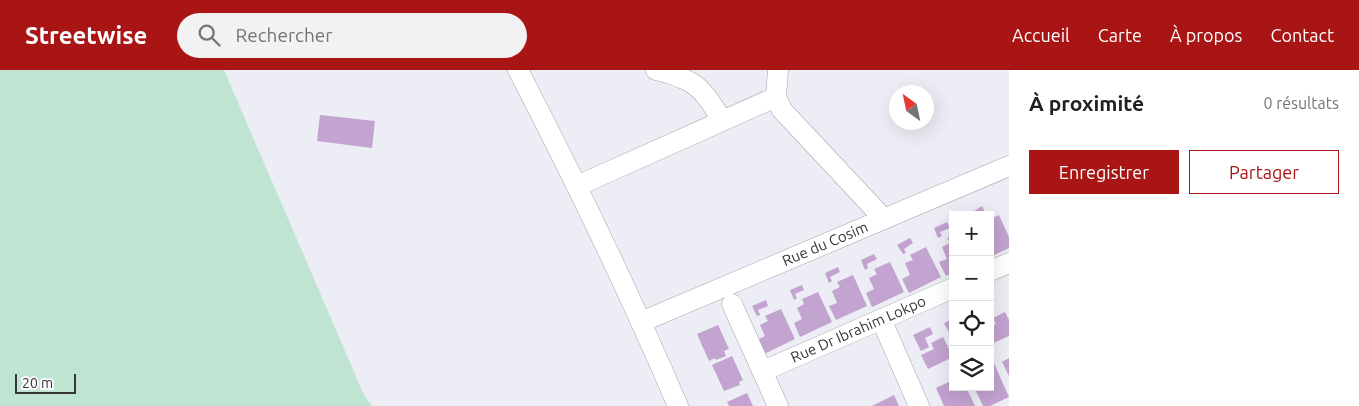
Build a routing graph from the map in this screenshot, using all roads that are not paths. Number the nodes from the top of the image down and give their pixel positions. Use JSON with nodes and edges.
{"nodes":[{"id":1,"x":518,"y":70,"type":"edge"},
{"id":2,"x":656,"y":70,"type":"edge"},
{"id":3,"x":778,"y":70,"type":"edge"},
{"id":4,"x":776,"y":97,"type":"junction"},
{"id":5,"x":722,"y":121,"type":"junction"},
{"id":6,"x":1009,"y":166,"type":"edge"},
{"id":7,"x":577,"y":186,"type":"junction"},
{"id":8,"x":884,"y":219,"type":"junction"},
{"id":9,"x":1009,"y":263,"type":"edge"},
{"id":10,"x":994,"y":269,"type":"edge"},
{"id":11,"x":949,"y":290,"type":"edge"},
{"id":12,"x":732,"y":304,"type":"dead end"},
{"id":13,"x":881,"y":319,"type":"junction"},
{"id":14,"x":641,"y":322,"type":"junction"},
{"id":15,"x":763,"y":371,"type":"junction"},
{"id":16,"x":678,"y":406,"type":"edge"},
{"id":17,"x":778,"y":406,"type":"edge"},
{"id":18,"x":919,"y":406,"type":"edge"}],
"edges":[{"from":1,"to":7,"type":"street"},
{"from":2,"to":5,"type":"street"},
{"from":3,"to":4,"type":"street"},
{"from":4,"to":5,"type":"street"},
{"from":4,"to":8,"type":"street"},
{"from":5,"to":7,"type":"street"},
{"from":6,"to":8,"type":"street","name":"Rue du Cosim"},
{"from":7,"to":14,"type":"street"},
{"from":8,"to":14,"type":"street","name":"Rue du Cosim"},
{"from":9,"to":10,"type":"street"},
{"from":11,"to":13,"type":"street","name":"Rue Dr Ibrahim Lokpo"},
{"from":12,"to":15,"type":"street"},
{"from":13,"to":15,"type":"street","name":"Rue Dr Ibrahim Lokpo"},
{"from":13,"to":18,"type":"street"},
{"from":14,"to":16,"type":"street"},
{"from":15,"to":17,"type":"street"}]}
